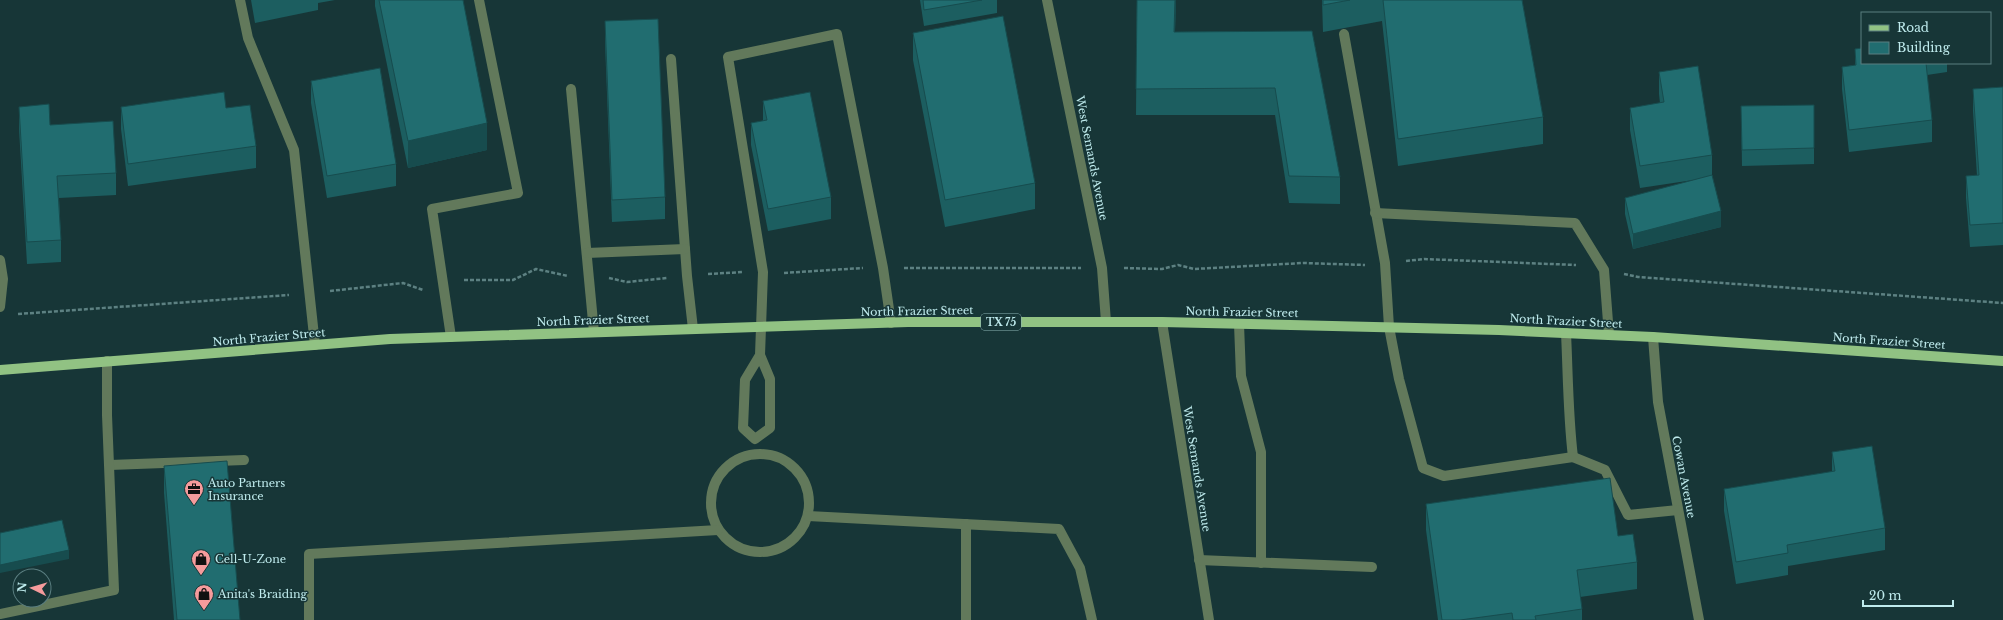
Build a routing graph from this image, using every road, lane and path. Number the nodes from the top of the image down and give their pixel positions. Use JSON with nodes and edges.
{"nodes":[{"id":1,"x":240,"y":0,"type":"edge"},
{"id":2,"x":479,"y":0,"type":"edge"},
{"id":3,"x":1048,"y":0,"type":"edge"},
{"id":4,"x":1344,"y":34,"type":"dead end"},
{"id":5,"x":671,"y":59,"type":"dead end"},
{"id":6,"x":571,"y":89,"type":"dead end"},
{"id":7,"x":1376,"y":212,"type":"junction"},
{"id":8,"x":685,"y":249,"type":"junction"},
{"id":9,"x":587,"y":253,"type":"junction"},
{"id":10,"x":0,"y":260,"type":"edge"},
{"id":11,"x":1384,"y":263,"type":"junction"},
{"id":12,"x":883,"y":268,"type":"junction"},
{"id":13,"x":1102,"y":268,"type":"junction"},
{"id":14,"x":1604,"y":270,"type":"junction"},
{"id":15,"x":763,"y":272,"type":"junction"},
{"id":16,"x":687,"y":276,"type":"junction"},
{"id":17,"x":590,"y":278,"type":"junction"},
{"id":18,"x":443,"y":281,"type":"junction"},
{"id":19,"x":310,"y":293,"type":"junction"},
{"id":20,"x":2003,"y":303,"type":"edge"},
{"id":21,"x":0,"y":307,"type":"edge"},
{"id":22,"x":15,"y":314,"type":"dead end"},
{"id":23,"x":1106,"y":322,"type":"junction"},
{"id":24,"x":1162,"y":322,"type":"junction"},
{"id":25,"x":891,"y":323,"type":"junction"},
{"id":26,"x":1239,"y":324,"type":"junction"},
{"id":27,"x":762,"y":327,"type":"junction"},
{"id":28,"x":1389,"y":327,"type":"junction"},
{"id":29,"x":693,"y":329,"type":"junction"},
{"id":30,"x":594,"y":332,"type":"junction"},
{"id":31,"x":1566,"y":333,"type":"junction"},
{"id":32,"x":1609,"y":335,"type":"junction"},
{"id":33,"x":451,"y":337,"type":"junction"},
{"id":34,"x":1653,"y":337,"type":"junction"},
{"id":35,"x":315,"y":345,"type":"junction"},
{"id":36,"x":760,"y":354,"type":"junction"},
{"id":37,"x":106,"y":361,"type":"junction"},
{"id":38,"x":2003,"y":361,"type":"edge"},
{"id":39,"x":0,"y":370,"type":"edge"},
{"id":40,"x":755,"y":439,"type":"junction"},
{"id":41,"x":755,"y":454,"type":"junction"},
{"id":42,"x":1573,"y":457,"type":"junction"},
{"id":43,"x":244,"y":460,"type":"dead end"},
{"id":44,"x":110,"y":465,"type":"junction"},
{"id":45,"x":1678,"y":510,"type":"junction"},
{"id":46,"x":808,"y":516,"type":"junction"},
{"id":47,"x":966,"y":524,"type":"junction"},
{"id":48,"x":718,"y":530,"type":"junction"},
{"id":49,"x":1199,"y":560,"type":"junction"},
{"id":50,"x":1261,"y":563,"type":"junction"},
{"id":51,"x":1372,"y":567,"type":"dead end"},
{"id":52,"x":0,"y":614,"type":"edge"},
{"id":53,"x":17,"y":616,"type":"edge"},
{"id":54,"x":309,"y":620,"type":"edge"},
{"id":55,"x":966,"y":620,"type":"edge"},
{"id":56,"x":1092,"y":620,"type":"edge"},
{"id":57,"x":1209,"y":620,"type":"edge"},
{"id":58,"x":1699,"y":620,"type":"edge"}],
"edges":[{"from":1,"to":19,"type":"street"},
{"from":2,"to":18,"type":"street"},
{"from":3,"to":13,"type":"street","name":"West Semands Avenue"},
{"from":4,"to":7,"type":"street"},
{"from":5,"to":8,"type":"street"},
{"from":6,"to":9,"type":"street"},
{"from":7,"to":11,"type":"street"},
{"from":7,"to":14,"type":"street"},
{"from":8,"to":9,"type":"street"},
{"from":8,"to":16,"type":"street"},
{"from":9,"to":17,"type":"street"},
{"from":10,"to":21,"type":"street"},
{"from":11,"to":13,"type":"path"},
{"from":11,"to":14,"type":"path"},
{"from":11,"to":28,"type":"street"},
{"from":12,"to":13,"type":"path"},
{"from":12,"to":15,"type":"path"},
{"from":12,"to":15,"type":"street"},
{"from":12,"to":25,"type":"street"},
{"from":13,"to":23,"type":"street","name":"West Semands Avenue"},
{"from":14,"to":20,"type":"path"},
{"from":14,"to":32,"type":"street"},
{"from":15,"to":16,"type":"path"},
{"from":15,"to":27,"type":"street"},
{"from":16,"to":17,"type":"path"},
{"from":16,"to":29,"type":"street"},
{"from":17,"to":18,"type":"path"},
{"from":17,"to":30,"type":"street"},
{"from":18,"to":19,"type":"path"},
{"from":18,"to":33,"type":"street"},
{"from":19,"to":22,"type":"path"},
{"from":19,"to":35,"type":"street"},
{"from":23,"to":24,"type":"main road","name":"North Frazier Street","number":"TX 75"},
{"from":23,"to":25,"type":"main road","name":"North Frazier Street","number":"TX 75"},
{"from":24,"to":26,"type":"main road","name":"North Frazier Street","number":"TX 75"},
{"from":24,"to":49,"type":"street","name":"West Semands Avenue"},
{"from":25,"to":27,"type":"main road","name":"North Frazier Street","number":"TX 75"},
{"from":26,"to":28,"type":"main road","name":"North Frazier Street","number":"TX 75"},
{"from":26,"to":50,"type":"street"},
{"from":27,"to":29,"type":"main road","name":"North Frazier Street","number":"TX 75"},
{"from":27,"to":36,"type":"street"},
{"from":28,"to":31,"type":"main road","name":"North Frazier Street","number":"TX 75"},
{"from":28,"to":42,"type":"street"},
{"from":29,"to":30,"type":"main road","name":"North Frazier Street","number":"TX 75"},
{"from":30,"to":33,"type":"main road","name":"North Frazier Street","number":"TX 75"},
{"from":31,"to":32,"type":"main road","name":"North Frazier Street","number":"TX 75"},
{"from":31,"to":42,"type":"street"},
{"from":32,"to":34,"type":"main road","name":"North Frazier Street","number":"TX 75"},
{"from":33,"to":35,"type":"main road","name":"North Frazier Street","number":"TX 75"},
{"from":34,"to":38,"type":"main road","name":"North Frazier Street","number":"TX 75"},
{"from":34,"to":45,"type":"street","name":"Cowan Avenue"},
{"from":35,"to":37,"type":"main road","name":"North Frazier Street","number":"TX 75"},
{"from":36,"to":40,"type":"street"},
{"from":36,"to":40,"type":"street"},
{"from":37,"to":39,"type":"main road","name":"North Frazier Street","number":"TX 75"},
{"from":37,"to":44,"type":"street"},
{"from":40,"to":41,"type":"street"},
{"from":41,"to":46,"type":"street"},
{"from":41,"to":48,"type":"street"},
{"from":42,"to":45,"type":"street"},
{"from":43,"to":44,"type":"street"},
{"from":44,"to":53,"type":"street"},
{"from":45,"to":58,"type":"street","name":"Cowan Avenue"},
{"from":46,"to":47,"type":"street"},
{"from":46,"to":48,"type":"street"},
{"from":47,"to":55,"type":"street"},
{"from":47,"to":56,"type":"street"},
{"from":48,"to":54,"type":"street"},
{"from":49,"to":50,"type":"street"},
{"from":49,"to":57,"type":"street","name":"West Semands Avenue"},
{"from":50,"to":51,"type":"street"},
{"from":52,"to":53,"type":"street"}]}
